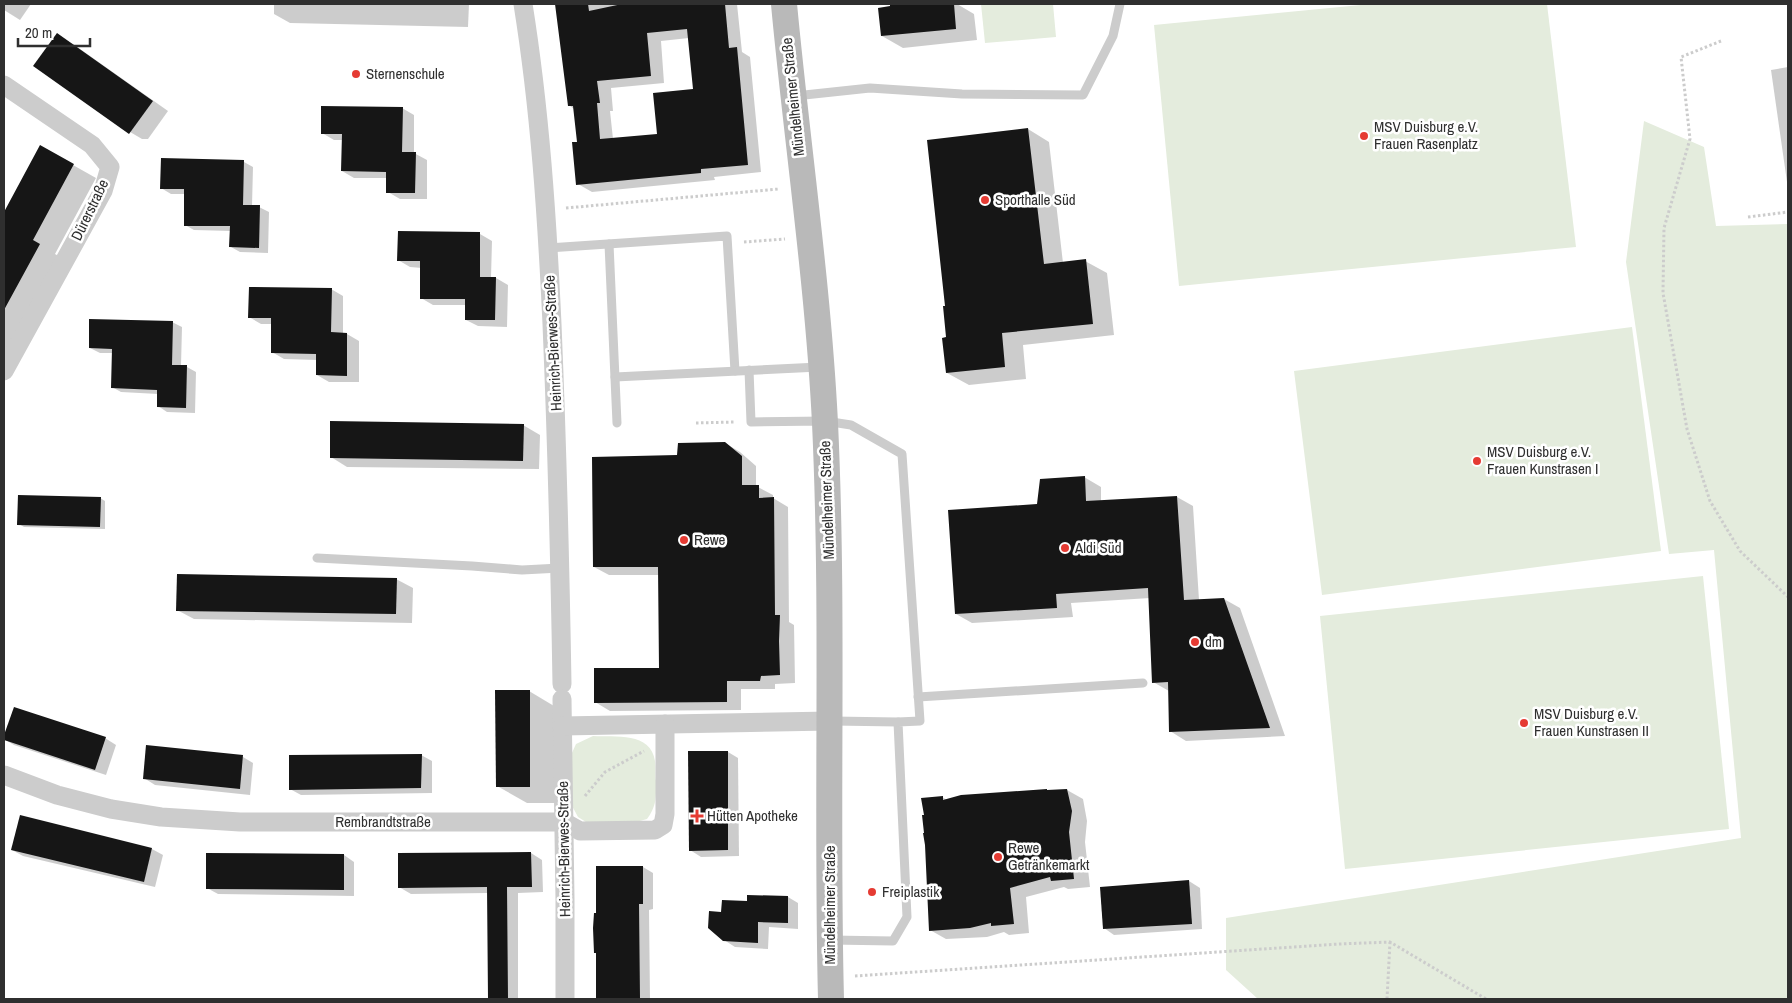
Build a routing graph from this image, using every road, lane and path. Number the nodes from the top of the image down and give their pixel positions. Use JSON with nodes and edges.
{"nodes":[{"id":1,"x":523,"y":4,"type":"edge"},
{"id":2,"x":784,"y":4,"type":"edge"},
{"id":3,"x":1120,"y":4,"type":"edge"},
{"id":4,"x":1721,"y":41,"type":"dead end"},
{"id":5,"x":4,"y":85,"type":"edge"},
{"id":6,"x":792,"y":97,"type":"junction"},
{"id":7,"x":802,"y":187,"type":"junction"},
{"id":8,"x":546,"y":210,"type":"junction"},
{"id":9,"x":1788,"y":212,"type":"edge"},
{"id":10,"x":1748,"y":217,"type":"dead end"},
{"id":11,"x":808,"y":237,"type":"junction"},
{"id":12,"x":727,"y":243,"type":"junction"},
{"id":13,"x":609,"y":244,"type":"junction"},
{"id":14,"x":548,"y":248,"type":"junction"},
{"id":15,"x":820,"y":367,"type":"junction"},
{"id":16,"x":749,"y":370,"type":"junction"},
{"id":17,"x":4,"y":371,"type":"edge"},
{"id":18,"x":735,"y":371,"type":"junction"},
{"id":19,"x":615,"y":377,"type":"junction"},
{"id":20,"x":825,"y":421,"type":"junction"},
{"id":21,"x":752,"y":422,"type":"junction"},
{"id":22,"x":617,"y":423,"type":"dead end"},
{"id":23,"x":696,"y":423,"type":"dead end"},
{"id":24,"x":317,"y":558,"type":"dead end"},
{"id":25,"x":560,"y":568,"type":"junction"},
{"id":26,"x":1788,"y":597,"type":"edge"},
{"id":27,"x":1143,"y":683,"type":"dead end"},
{"id":28,"x":918,"y":697,"type":"junction"},
{"id":29,"x":830,"y":722,"type":"junction"},
{"id":30,"x":898,"y":722,"type":"junction"},
{"id":31,"x":562,"y":726,"type":"junction"},
{"id":32,"x":665,"y":732,"type":"junction"},
{"id":33,"x":4,"y":775,"type":"edge"},
{"id":34,"x":564,"y":822,"type":"junction"},
{"id":35,"x":830,"y":940,"type":"junction"},
{"id":36,"x":1390,"y":942,"type":"junction"},
{"id":37,"x":831,"y":988,"type":"edge"},
{"id":38,"x":564,"y":999,"type":"edge"},
{"id":39,"x":1386,"y":999,"type":"edge"},
{"id":40,"x":1486,"y":999,"type":"edge"}],
"edges":[{"from":1,"to":8,"type":"street","name":"Heinrich-Bierwes-Straße"},
{"from":2,"to":6,"type":"main road","name":"Mündelheimer Straße"},
{"from":3,"to":6,"type":"lane"},
{"from":4,"to":26,"type":"path"},
{"from":5,"to":17,"type":"street","name":"Dürerstraße"},
{"from":6,"to":7,"type":"main road","name":"Mündelheimer Straße"},
{"from":7,"to":8,"type":"path"},
{"from":7,"to":11,"type":"main road","name":"Mündelheimer Straße"},
{"from":8,"to":14,"type":"street","name":"Heinrich-Bierwes-Straße"},
{"from":9,"to":10,"type":"path"},
{"from":11,"to":12,"type":"path"},
{"from":11,"to":15,"type":"main road","name":"Mündelheimer Straße"},
{"from":12,"to":13,"type":"lane"},
{"from":12,"to":18,"type":"lane"},
{"from":13,"to":14,"type":"lane"},
{"from":13,"to":19,"type":"lane"},
{"from":14,"to":25,"type":"street","name":"Heinrich-Bierwes-Straße"},
{"from":15,"to":16,"type":"lane"},
{"from":15,"to":20,"type":"main road","name":"Mündelheimer Straße"},
{"from":16,"to":18,"type":"lane"},
{"from":16,"to":21,"type":"lane"},
{"from":18,"to":19,"type":"lane"},
{"from":19,"to":22,"type":"lane"},
{"from":20,"to":21,"type":"lane"},
{"from":20,"to":28,"type":"lane"},
{"from":20,"to":29,"type":"main road","name":"Mündelheimer Straße"},
{"from":21,"to":23,"type":"path"},
{"from":24,"to":25,"type":"lane"},
{"from":25,"to":31,"type":"street","name":"Heinrich-Bierwes-Straße"},
{"from":27,"to":28,"type":"lane"},
{"from":28,"to":30,"type":"lane"},
{"from":29,"to":30,"type":"lane"},
{"from":29,"to":32,"type":"street"},
{"from":29,"to":35,"type":"main road","name":"Mündelheimer Straße"},
{"from":30,"to":35,"type":"lane"},
{"from":31,"to":32,"type":"street"},
{"from":31,"to":34,"type":"street","name":"Heinrich-Bierwes-Straße"},
{"from":32,"to":34,"type":"path"},
{"from":32,"to":34,"type":"street","name":"Rembrandtstraße"},
{"from":33,"to":34,"type":"street","name":"Rembrandtstraße"},
{"from":34,"to":38,"type":"street","name":"Heinrich-Bierwes-Straße"},
{"from":35,"to":37,"type":"main road","name":"Mündelheimer Straße"},
{"from":36,"to":37,"type":"path"},
{"from":36,"to":39,"type":"path"},
{"from":36,"to":40,"type":"path"}]}
